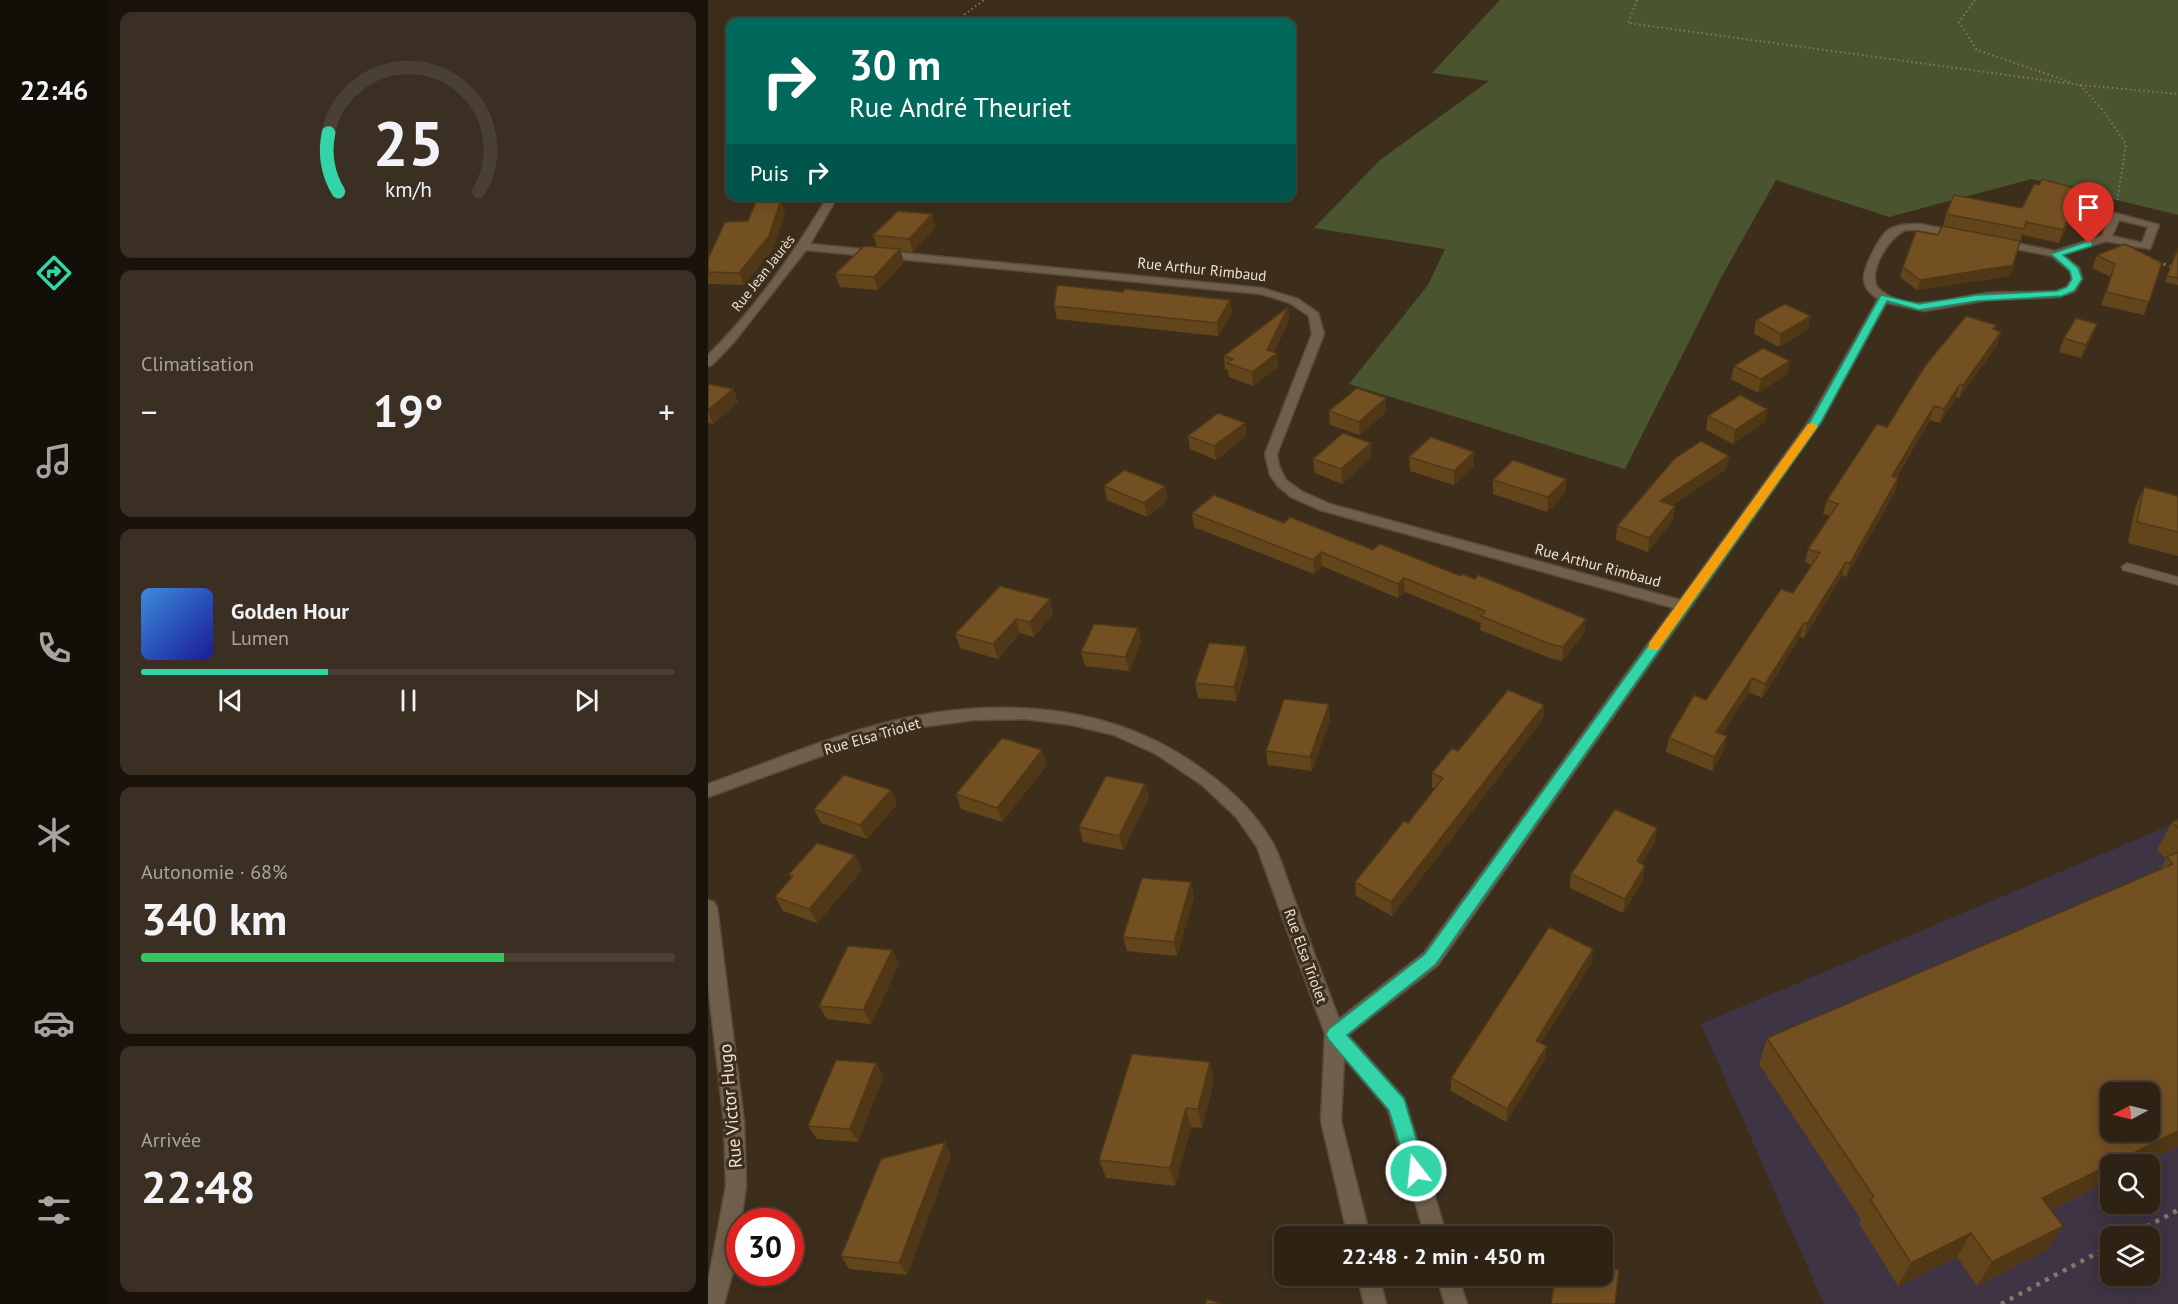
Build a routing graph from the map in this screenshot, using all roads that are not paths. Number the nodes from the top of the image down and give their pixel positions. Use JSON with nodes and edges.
{"nodes":[{"id":1,"x":830,"y":201,"type":"edge"},
{"id":2,"x":2106,"y":238,"type":"junction"},
{"id":3,"x":803,"y":246,"type":"junction"},
{"id":4,"x":2055,"y":254,"type":"junction"},
{"id":5,"x":1884,"y":297,"type":"junction"},
{"id":6,"x":708,"y":362,"type":"edge"},
{"id":7,"x":2127,"y":567,"type":"dead end"},
{"id":8,"x":2178,"y":581,"type":"edge"},
{"id":9,"x":1683,"y":606,"type":"junction"},
{"id":10,"x":708,"y":791,"type":"edge"},
{"id":11,"x":708,"y":907,"type":"edge"},
{"id":12,"x":1335,"y":1034,"type":"junction"},
{"id":13,"x":1357,"y":1226,"type":"edge"},
{"id":14,"x":1433,"y":1226,"type":"edge"},
{"id":15,"x":1371,"y":1286,"type":"edge"},
{"id":16,"x":1450,"y":1286,"type":"edge"},
{"id":17,"x":713,"y":1304,"type":"edge"},
{"id":18,"x":1375,"y":1304,"type":"edge"},
{"id":19,"x":1456,"y":1304,"type":"edge"}],
"edges":[{"from":1,"to":3,"type":"street","name":"Rue Jean Jaurès"},
{"from":2,"to":2,"type":"street"},
{"from":2,"to":4,"type":"street"},
{"from":3,"to":6,"type":"street","name":"Rue Jean Jaurès"},
{"from":3,"to":9,"type":"street","name":"Rue Arthur Rimbaud"},
{"from":4,"to":5,"type":"street"},
{"from":4,"to":5,"type":"street"},
{"from":5,"to":9,"type":"street"},
{"from":7,"to":8,"type":"lane"},
{"from":9,"to":12,"type":"street"},
{"from":10,"to":12,"type":"street","name":"Rue Elsa Triolet"},
{"from":11,"to":17,"type":"street","name":"Rue Victor Hugo"},
{"from":12,"to":13,"type":"street","name":"Rue Elsa Triolet"},
{"from":12,"to":14,"type":"street","name":"Rue Elsa Triolet"},
{"from":15,"to":18,"type":"street"},
{"from":16,"to":19,"type":"street"}]}
